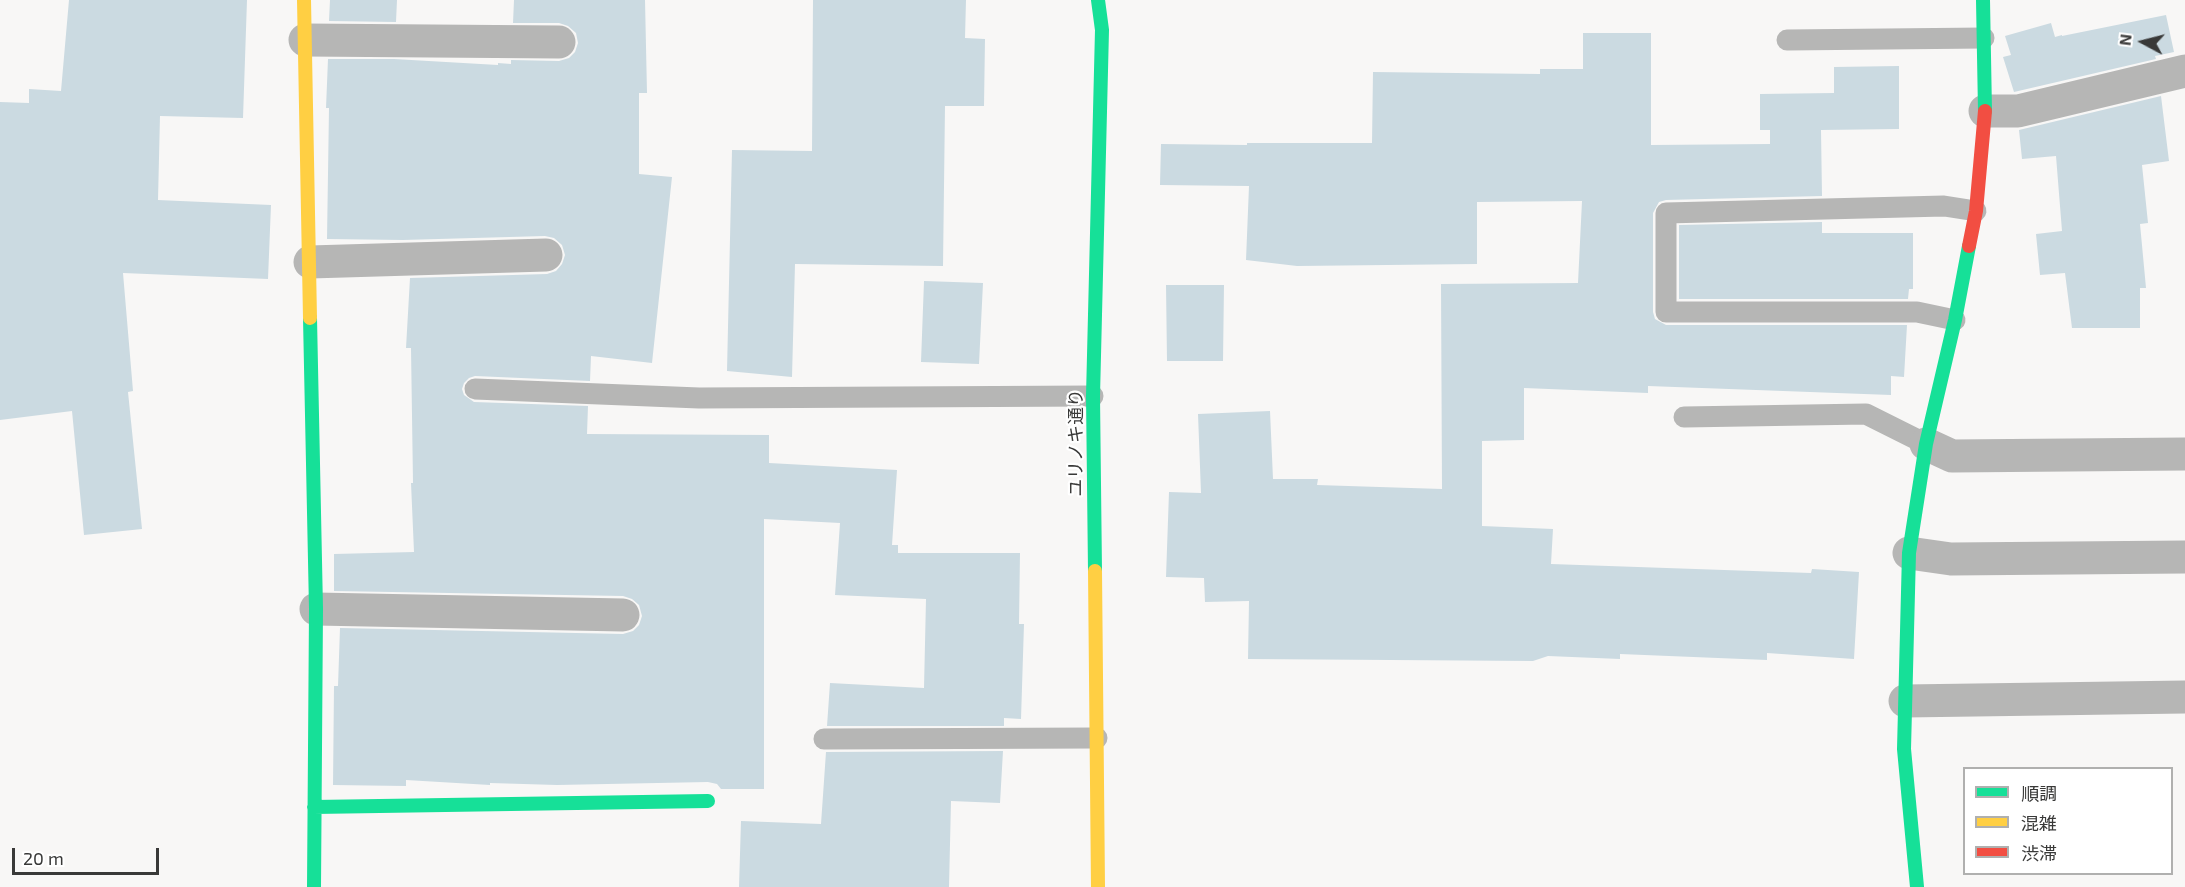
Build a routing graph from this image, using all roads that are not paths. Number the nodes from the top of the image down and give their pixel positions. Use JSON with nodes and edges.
{"nodes":[{"id":1,"x":304,"y":0,"type":"edge"},
{"id":2,"x":1098,"y":0,"type":"edge"},
{"id":3,"x":1983,"y":0,"type":"edge"},
{"id":4,"x":1984,"y":38,"type":"junction"},
{"id":5,"x":305,"y":40,"type":"junction"},
{"id":6,"x":1787,"y":40,"type":"dead end"},
{"id":7,"x":559,"y":42,"type":"dead end"},
{"id":8,"x":2185,"y":71,"type":"edge"},
{"id":9,"x":1985,"y":111,"type":"junction"},
{"id":10,"x":1976,"y":211,"type":"junction"},
{"id":11,"x":546,"y":255,"type":"dead end"},
{"id":12,"x":310,"y":262,"type":"junction"},
{"id":13,"x":1955,"y":320,"type":"junction"},
{"id":14,"x":475,"y":389,"type":"dead end"},
{"id":15,"x":1094,"y":396,"type":"junction"},
{"id":16,"x":1684,"y":417,"type":"dead end"},
{"id":17,"x":1926,"y":444,"type":"junction"},
{"id":18,"x":2185,"y":454,"type":"edge"},
{"id":19,"x":1909,"y":553,"type":"junction"},
{"id":20,"x":2185,"y":557,"type":"edge"},
{"id":21,"x":316,"y":609,"type":"junction"},
{"id":22,"x":623,"y":615,"type":"dead end"},
{"id":23,"x":2185,"y":697,"type":"edge"},
{"id":24,"x":1905,"y":701,"type":"junction"},
{"id":25,"x":1097,"y":738,"type":"junction"},
{"id":26,"x":824,"y":739,"type":"dead end"},
{"id":27,"x":708,"y":801,"type":"dead end"},
{"id":28,"x":314,"y":807,"type":"junction"},
{"id":29,"x":314,"y":887,"type":"edge"},
{"id":30,"x":1098,"y":887,"type":"edge"},
{"id":31,"x":1917,"y":887,"type":"edge"}],
"edges":[{"from":1,"to":5,"type":"street"},
{"from":2,"to":15,"type":"street","name":"ユリノキ通り"},
{"from":3,"to":4,"type":"street"},
{"from":4,"to":6,"type":"lane"},
{"from":4,"to":9,"type":"street"},
{"from":5,"to":7,"type":"street"},
{"from":5,"to":12,"type":"street"},
{"from":8,"to":9,"type":"street"},
{"from":9,"to":10,"type":"street"},
{"from":10,"to":13,"type":"street"},
{"from":10,"to":13,"type":"lane"},
{"from":11,"to":12,"type":"street"},
{"from":12,"to":21,"type":"street"},
{"from":13,"to":17,"type":"street"},
{"from":14,"to":15,"type":"lane"},
{"from":15,"to":25,"type":"street","name":"ユリノキ通り"},
{"from":16,"to":17,"type":"lane"},
{"from":17,"to":18,"type":"street"},
{"from":17,"to":19,"type":"street"},
{"from":19,"to":20,"type":"street"},
{"from":19,"to":24,"type":"street"},
{"from":21,"to":22,"type":"street"},
{"from":21,"to":28,"type":"street"},
{"from":23,"to":24,"type":"street"},
{"from":24,"to":31,"type":"street"},
{"from":25,"to":26,"type":"lane"},
{"from":25,"to":30,"type":"street","name":"ユリノキ通り"},
{"from":27,"to":28,"type":"street"},
{"from":28,"to":29,"type":"street"}]}
